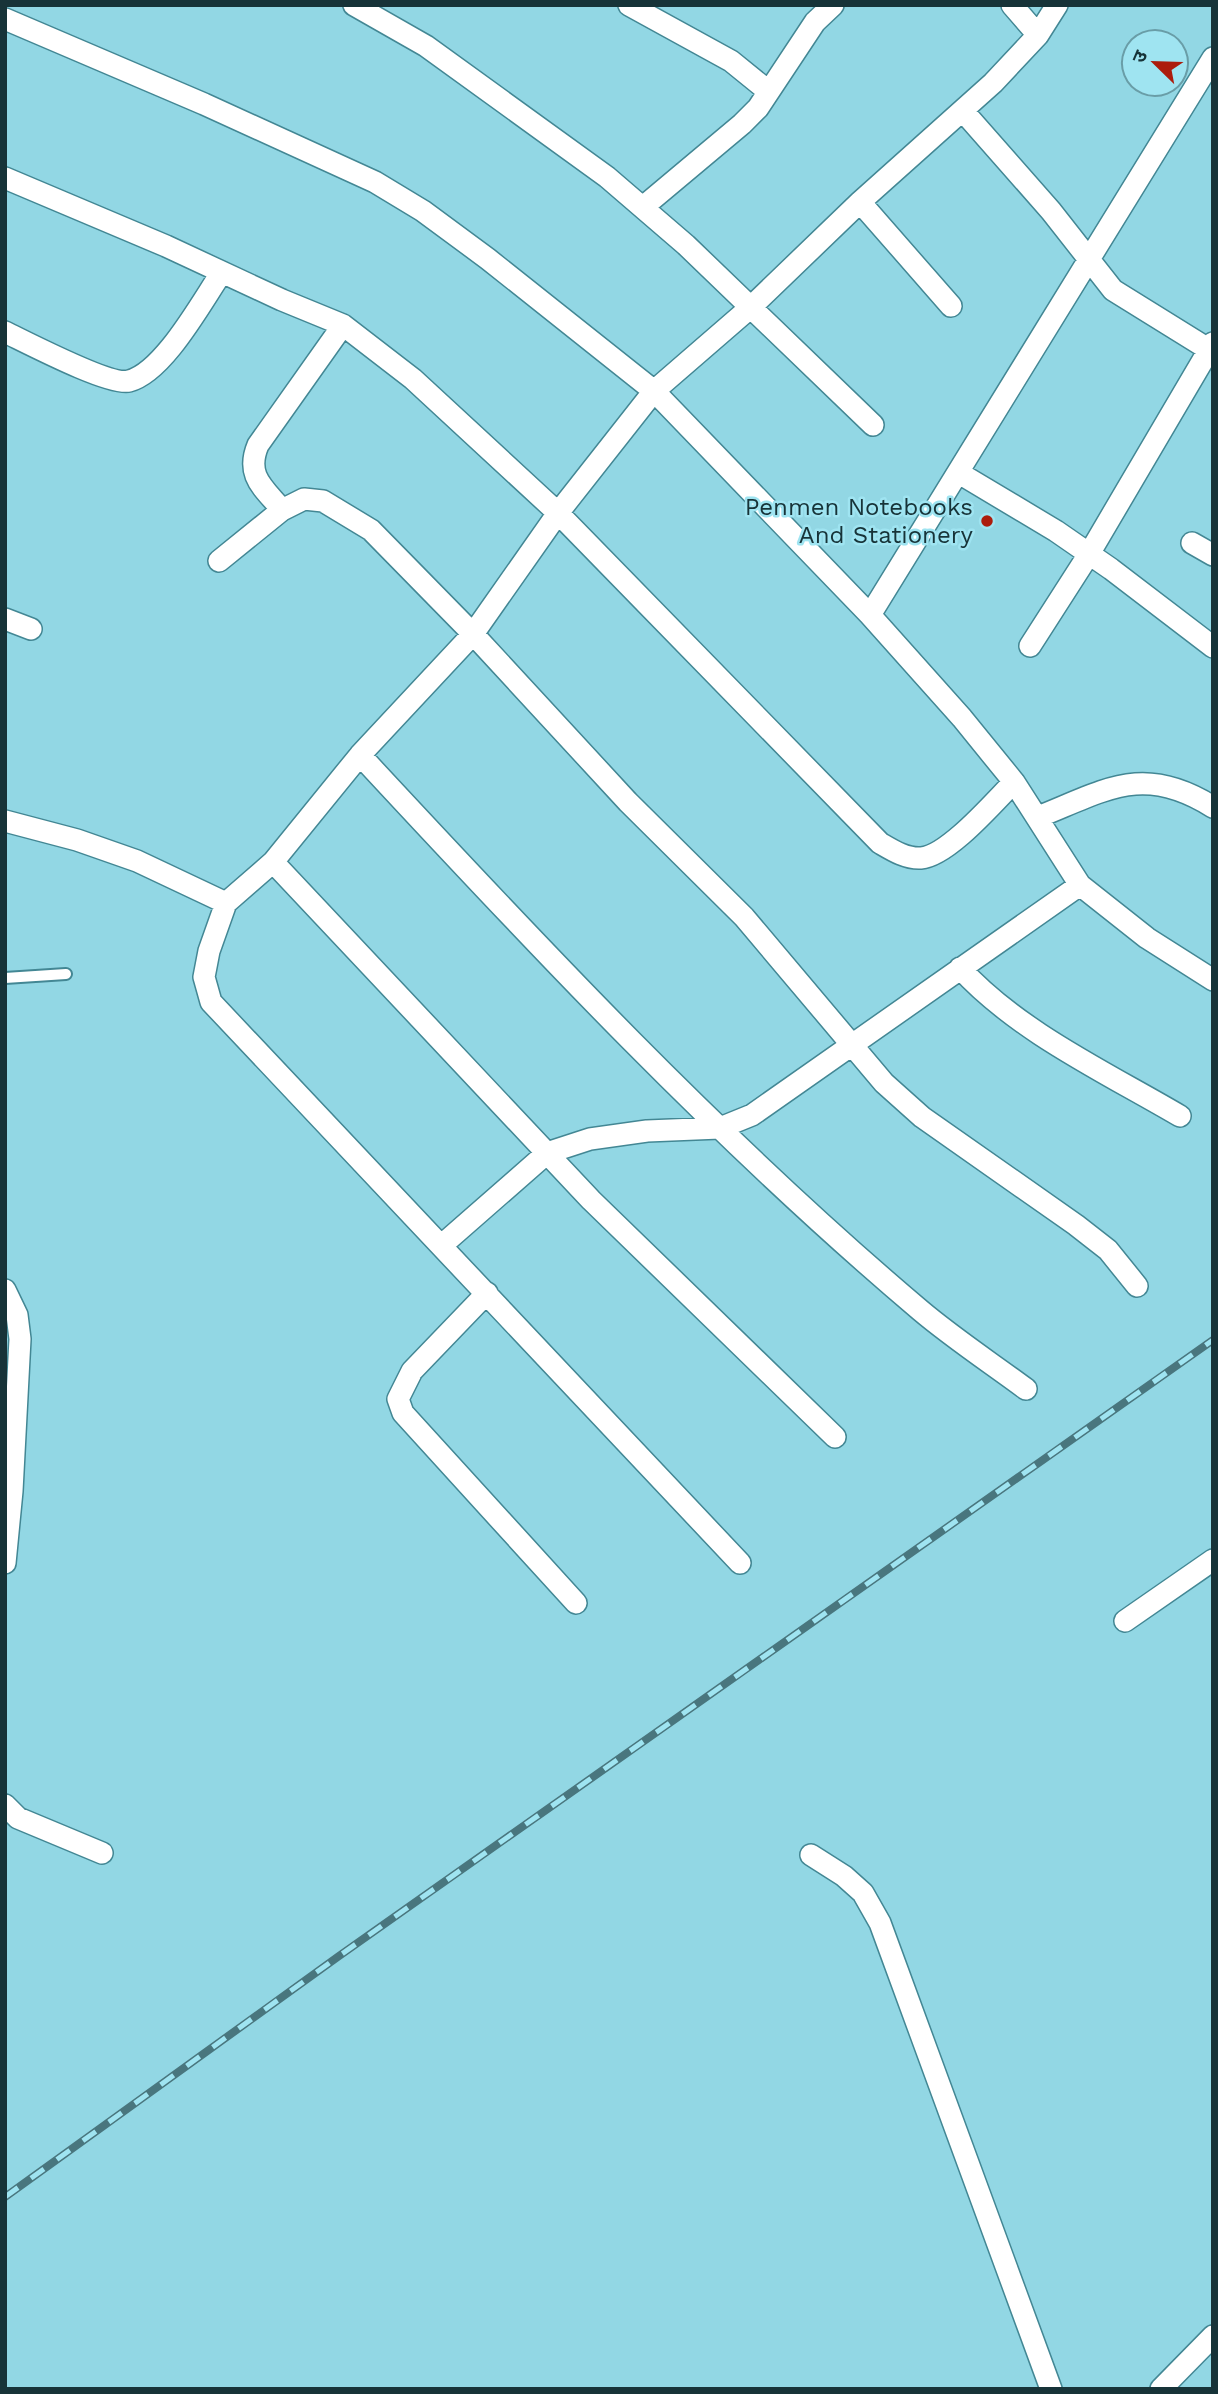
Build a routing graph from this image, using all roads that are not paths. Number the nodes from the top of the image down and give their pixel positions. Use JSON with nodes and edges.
{"nodes":[{"id":1,"x":354,"y":5,"type":"edge"},
{"id":2,"x":629,"y":5,"type":"edge"},
{"id":3,"x":833,"y":5,"type":"edge"},
{"id":4,"x":1012,"y":5,"type":"edge"},
{"id":5,"x":1057,"y":5,"type":"edge"},
{"id":6,"x":5,"y":19,"type":"edge"},
{"id":7,"x":1038,"y":35,"type":"junction"},
{"id":8,"x":1213,"y":58,"type":"edge"},
{"id":9,"x":768,"y":90,"type":"junction"},
{"id":10,"x":963,"y":111,"type":"junction"},
{"id":11,"x":5,"y":178,"type":"edge"},
{"id":12,"x":860,"y":202,"type":"junction"},
{"id":13,"x":643,"y":207,"type":"junction"},
{"id":14,"x":1089,"y":259,"type":"junction"},
{"id":15,"x":222,"y":272,"type":"junction"},
{"id":16,"x":951,"y":306,"type":"dead end"},
{"id":17,"x":751,"y":307,"type":"junction"},
{"id":18,"x":343,"y":325,"type":"junction"},
{"id":19,"x":5,"y":332,"type":"edge"},
{"id":20,"x":1211,"y":349,"type":"edge"},
{"id":21,"x":654,"y":391,"type":"junction"},
{"id":22,"x":873,"y":425,"type":"dead end"},
{"id":23,"x":959,"y":472,"type":"junction"},
{"id":24,"x":282,"y":510,"type":"junction"},
{"id":25,"x":558,"y":513,"type":"junction"},
{"id":26,"x":1192,"y":543,"type":"dead end"},
{"id":27,"x":1089,"y":554,"type":"junction"},
{"id":28,"x":1213,"y":555,"type":"edge"},
{"id":29,"x":219,"y":561,"type":"dead end"},
{"id":30,"x":870,"y":615,"type":"junction"},
{"id":31,"x":5,"y":619,"type":"edge"},
{"id":32,"x":31,"y":629,"type":"dead end"},
{"id":33,"x":473,"y":634,"type":"junction"},
{"id":34,"x":1030,"y":646,"type":"dead end"},
{"id":35,"x":1213,"y":647,"type":"edge"},
{"id":36,"x":360,"y":755,"type":"junction"},
{"id":37,"x":1014,"y":782,"type":"junction"},
{"id":38,"x":1213,"y":807,"type":"edge"},
{"id":39,"x":1038,"y":817,"type":"junction"},
{"id":40,"x":5,"y":821,"type":"edge"},
{"id":41,"x":273,"y":862,"type":"junction"},
{"id":42,"x":1080,"y":885,"type":"junction"},
{"id":43,"x":226,"y":903,"type":"junction"},
{"id":44,"x":960,"y":968,"type":"junction"},
{"id":45,"x":66,"y":974,"type":"dead end"},
{"id":46,"x":5,"y":978,"type":"edge"},
{"id":47,"x":1213,"y":980,"type":"edge"},
{"id":48,"x":851,"y":1044,"type":"junction"},
{"id":49,"x":1180,"y":1116,"type":"dead end"},
{"id":50,"x":720,"y":1128,"type":"junction"},
{"id":51,"x":547,"y":1153,"type":"junction"},
{"id":52,"x":442,"y":1245,"type":"junction"},
{"id":53,"x":1137,"y":1286,"type":"dead end"},
{"id":54,"x":5,"y":1290,"type":"edge"},
{"id":55,"x":487,"y":1293,"type":"junction"},
{"id":56,"x":1026,"y":1389,"type":"dead end"},
{"id":57,"x":835,"y":1437,"type":"dead end"},
{"id":58,"x":7,"y":1514,"type":"edge"},
{"id":59,"x":1213,"y":1560,"type":"edge"},
{"id":60,"x":5,"y":1563,"type":"edge"},
{"id":61,"x":740,"y":1563,"type":"dead end"},
{"id":62,"x":576,"y":1603,"type":"dead end"},
{"id":63,"x":1125,"y":1620,"type":"dead end"},
{"id":64,"x":5,"y":1805,"type":"edge"},
{"id":65,"x":102,"y":1853,"type":"dead end"},
{"id":66,"x":811,"y":1855,"type":"dead end"},
{"id":67,"x":1213,"y":2336,"type":"edge"},
{"id":68,"x":1051,"y":2389,"type":"edge"},
{"id":69,"x":1161,"y":2389,"type":"edge"}],
"edges":[{"from":1,"to":13,"type":"street"},
{"from":2,"to":9,"type":"street"},
{"from":3,"to":9,"type":"street"},
{"from":4,"to":7,"type":"street"},
{"from":5,"to":7,"type":"street"},
{"from":6,"to":21,"type":"street"},
{"from":7,"to":10,"type":"street"},
{"from":8,"to":14,"type":"street"},
{"from":9,"to":13,"type":"street"},
{"from":10,"to":12,"type":"street"},
{"from":10,"to":14,"type":"street"},
{"from":11,"to":15,"type":"street"},
{"from":12,"to":16,"type":"street"},
{"from":12,"to":17,"type":"street"},
{"from":13,"to":17,"type":"street"},
{"from":14,"to":20,"type":"street"},
{"from":14,"to":23,"type":"street"},
{"from":15,"to":18,"type":"street"},
{"from":15,"to":19,"type":"street"},
{"from":17,"to":21,"type":"street"},
{"from":17,"to":22,"type":"street"},
{"from":18,"to":24,"type":"street"},
{"from":18,"to":25,"type":"street"},
{"from":20,"to":27,"type":"street"},
{"from":21,"to":25,"type":"street"},
{"from":21,"to":30,"type":"street"},
{"from":23,"to":27,"type":"street"},
{"from":23,"to":30,"type":"street"},
{"from":24,"to":29,"type":"street"},
{"from":24,"to":33,"type":"street"},
{"from":25,"to":33,"type":"street"},
{"from":25,"to":37,"type":"street"},
{"from":26,"to":28,"type":"street"},
{"from":27,"to":34,"type":"street"},
{"from":27,"to":35,"type":"street"},
{"from":30,"to":37,"type":"street"},
{"from":31,"to":32,"type":"street"},
{"from":33,"to":36,"type":"street"},
{"from":33,"to":48,"type":"street"},
{"from":36,"to":41,"type":"street"},
{"from":36,"to":50,"type":"street"},
{"from":37,"to":39,"type":"street"},
{"from":38,"to":39,"type":"street"},
{"from":39,"to":42,"type":"street"},
{"from":40,"to":43,"type":"street"},
{"from":41,"to":43,"type":"street"},
{"from":41,"to":51,"type":"street"},
{"from":42,"to":44,"type":"street"},
{"from":42,"to":47,"type":"street"},
{"from":43,"to":52,"type":"street"},
{"from":44,"to":48,"type":"street"},
{"from":44,"to":49,"type":"street"},
{"from":45,"to":46,"type":"lane"},
{"from":48,"to":50,"type":"street"},
{"from":48,"to":53,"type":"street"},
{"from":50,"to":51,"type":"street"},
{"from":50,"to":56,"type":"street"},
{"from":51,"to":52,"type":"street"},
{"from":51,"to":57,"type":"street"},
{"from":52,"to":55,"type":"street"},
{"from":54,"to":58,"type":"street"},
{"from":55,"to":61,"type":"street"},
{"from":55,"to":62,"type":"street"},
{"from":58,"to":60,"type":"street"},
{"from":59,"to":63,"type":"street"},
{"from":64,"to":65,"type":"street"},
{"from":66,"to":68,"type":"street"},
{"from":67,"to":69,"type":"street"}]}
